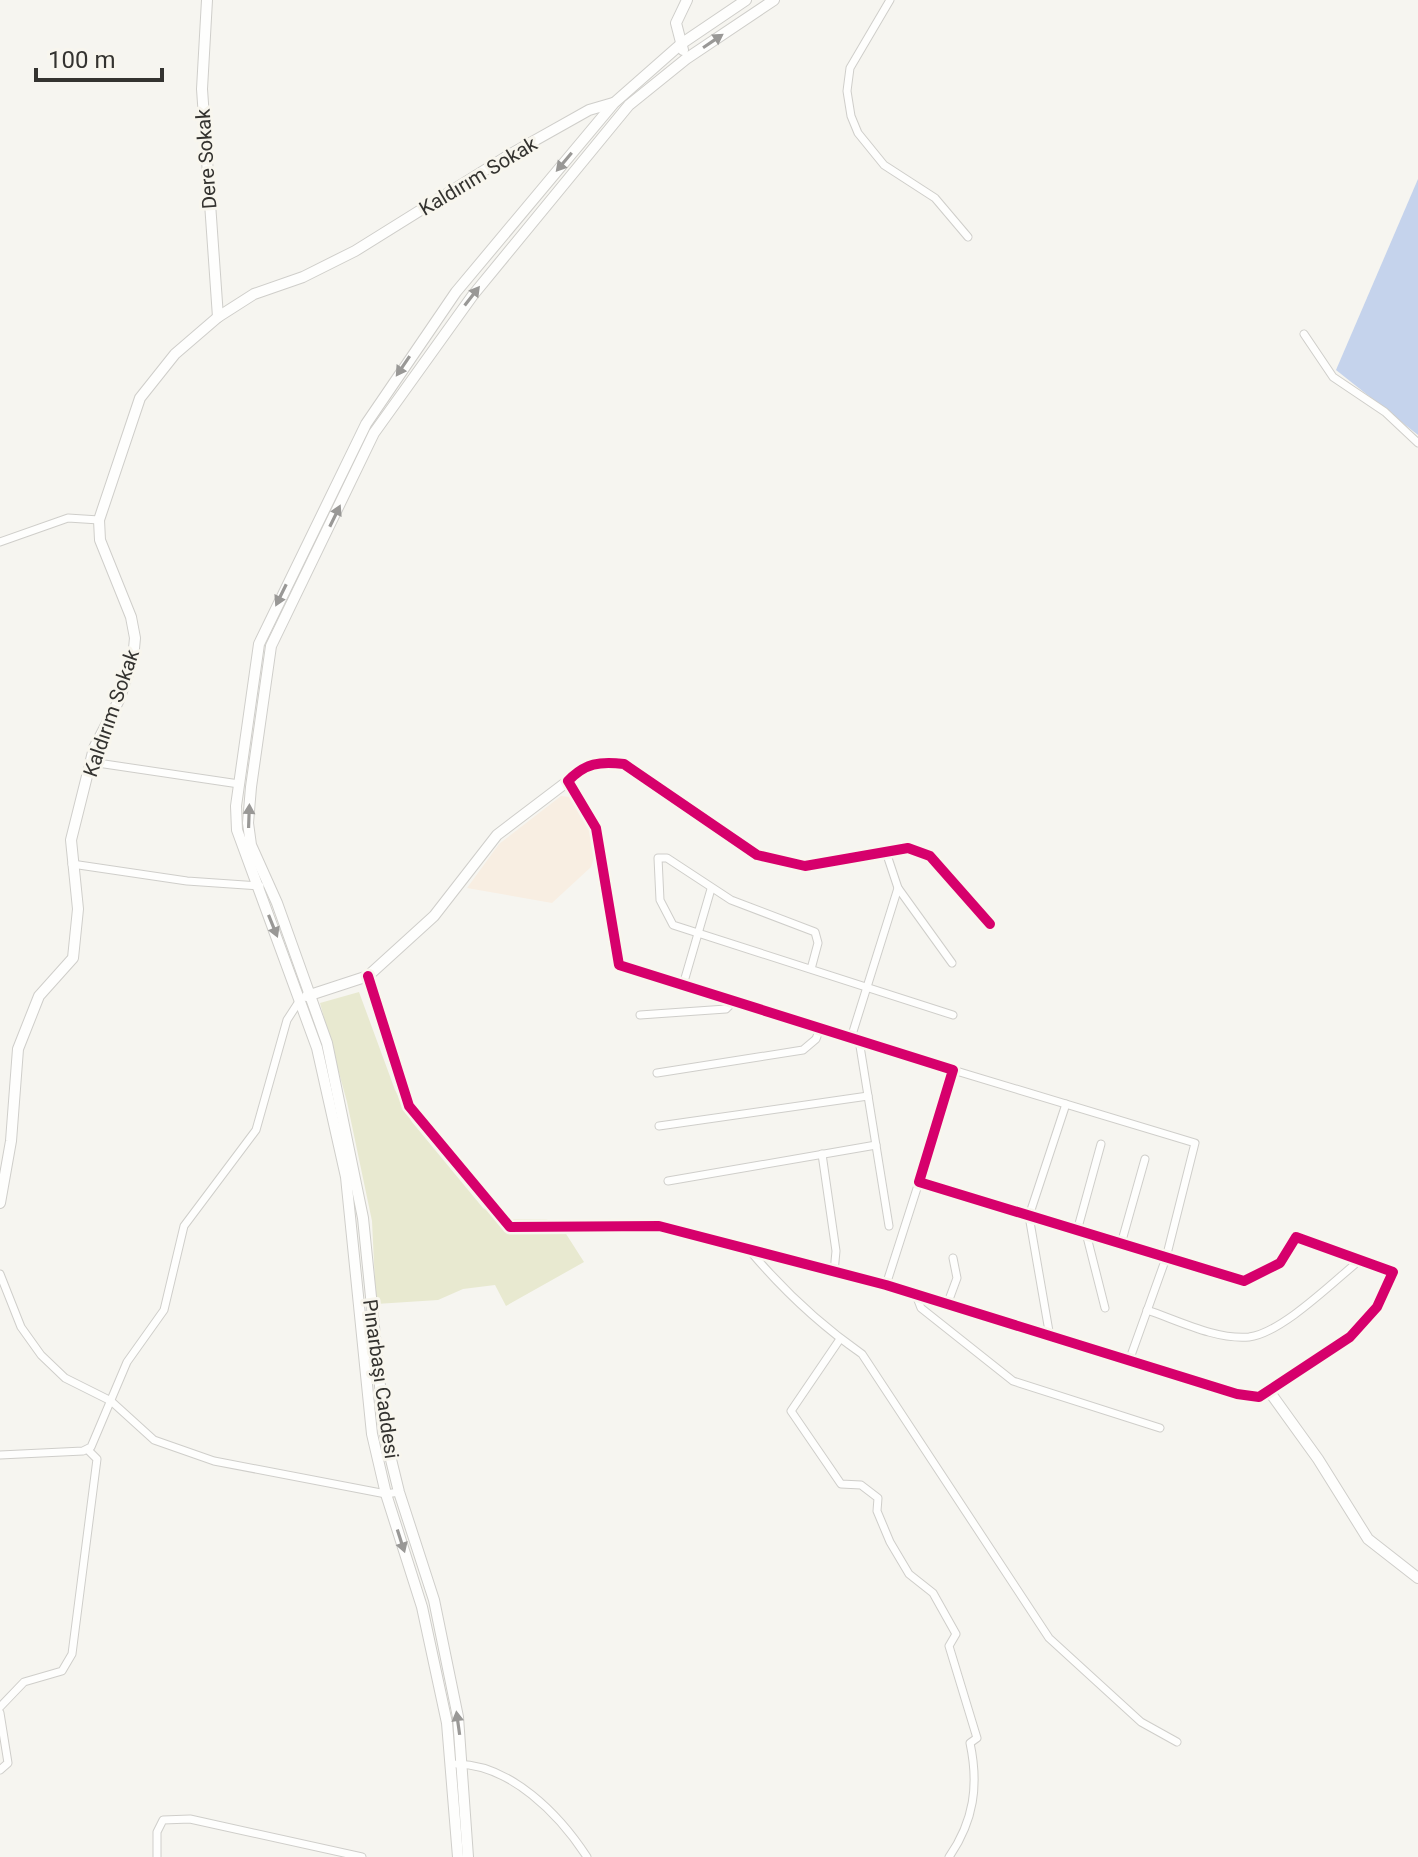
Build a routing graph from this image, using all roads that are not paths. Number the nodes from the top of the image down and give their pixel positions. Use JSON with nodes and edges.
{"nodes":[{"id":1,"x":207,"y":0,"type":"edge"},
{"id":2,"x":687,"y":0,"type":"edge"},
{"id":3,"x":746,"y":0,"type":"edge"},
{"id":4,"x":774,"y":0,"type":"edge"},
{"id":5,"x":890,"y":0,"type":"edge"},
{"id":6,"x":681,"y":44,"type":"junction"},
{"id":7,"x":686,"y":59,"type":"junction"},
{"id":8,"x":614,"y":103,"type":"junction"},
{"id":9,"x":629,"y":105,"type":"junction"},
{"id":10,"x":968,"y":237,"type":"dead end"},
{"id":11,"x":218,"y":317,"type":"junction"},
{"id":12,"x":1304,"y":334,"type":"dead end"},
{"id":13,"x":1418,"y":443,"type":"edge"},
{"id":14,"x":99,"y":520,"type":"junction"},
{"id":15,"x":0,"y":542,"type":"edge"},
{"id":16,"x":91,"y":762,"type":"junction"},
{"id":17,"x":568,"y":781,"type":"junction"},
{"id":18,"x":239,"y":784,"type":"junction"},
{"id":19,"x":886,"y":852,"type":"junction"},
{"id":20,"x":72,"y":864,"type":"junction"},
{"id":21,"x":268,"y":883,"type":"junction"},
{"id":22,"x":257,"y":887,"type":"junction"},
{"id":23,"x":898,"y":888,"type":"junction"},
{"id":24,"x":711,"y":889,"type":"junction"},
{"id":25,"x":990,"y":924,"type":"dead end"},
{"id":26,"x":698,"y":935,"type":"junction"},
{"id":27,"x":952,"y":963,"type":"dead end"},
{"id":28,"x":811,"y":969,"type":"junction"},
{"id":29,"x":368,"y":976,"type":"junction"},
{"id":30,"x":683,"y":985,"type":"junction"},
{"id":31,"x":867,"y":986,"type":"junction"},
{"id":32,"x":306,"y":996,"type":"junction"},
{"id":33,"x":734,"y":1001,"type":"junction"},
{"id":34,"x":640,"y":1015,"type":"dead end"},
{"id":35,"x":953,"y":1015,"type":"dead end"},
{"id":36,"x":820,"y":1028,"type":"junction"},
{"id":37,"x":855,"y":1039,"type":"junction"},
{"id":38,"x":953,"y":1070,"type":"junction"},
{"id":39,"x":657,"y":1073,"type":"dead end"},
{"id":40,"x":868,"y":1096,"type":"junction"},
{"id":41,"x":1066,"y":1104,"type":"junction"},
{"id":42,"x":659,"y":1126,"type":"dead end"},
{"id":43,"x":1101,"y":1144,"type":"dead end"},
{"id":44,"x":876,"y":1145,"type":"junction"},
{"id":45,"x":822,"y":1154,"type":"junction"},
{"id":46,"x":1145,"y":1159,"type":"dead end"},
{"id":47,"x":668,"y":1181,"type":"dead end"},
{"id":48,"x":919,"y":1182,"type":"junction"},
{"id":49,"x":0,"y":1203,"type":"edge"},
{"id":50,"x":1029,"y":1216,"type":"junction"},
{"id":51,"x":889,"y":1226,"type":"dead end"},
{"id":52,"x":1082,"y":1232,"type":"junction"},
{"id":53,"x":1121,"y":1244,"type":"junction"},
{"id":54,"x":750,"y":1250,"type":"junction"},
{"id":55,"x":953,"y":1258,"type":"dead end"},
{"id":56,"x":1166,"y":1258,"type":"junction"},
{"id":57,"x":1360,"y":1260,"type":"junction"},
{"id":58,"x":834,"y":1272,"type":"junction"},
{"id":59,"x":0,"y":1274,"type":"edge"},
{"id":60,"x":886,"y":1285,"type":"junction"},
{"id":61,"x":916,"y":1295,"type":"junction"},
{"id":62,"x":947,"y":1305,"type":"junction"},
{"id":63,"x":1105,"y":1308,"type":"dead end"},
{"id":64,"x":1147,"y":1310,"type":"junction"},
{"id":65,"x":1050,"y":1337,"type":"junction"},
{"id":66,"x":840,"y":1339,"type":"junction"},
{"id":67,"x":1129,"y":1361,"type":"junction"},
{"id":68,"x":1269,"y":1391,"type":"junction"},
{"id":69,"x":111,"y":1401,"type":"junction"},
{"id":70,"x":1160,"y":1428,"type":"dead end"},
{"id":71,"x":88,"y":1450,"type":"junction"},
{"id":72,"x":0,"y":1455,"type":"edge"},
{"id":73,"x":399,"y":1492,"type":"junction"},
{"id":74,"x":386,"y":1494,"type":"junction"},
{"id":75,"x":1418,"y":1578,"type":"edge"},
{"id":76,"x":0,"y":1707,"type":"edge"},
{"id":77,"x":0,"y":1713,"type":"edge"},
{"id":78,"x":1177,"y":1742,"type":"dead end"},
{"id":79,"x":457,"y":1764,"type":"junction"},
{"id":80,"x":0,"y":1770,"type":"edge"},
{"id":81,"x":157,"y":1857,"type":"edge"},
{"id":82,"x":362,"y":1857,"type":"edge"},
{"id":83,"x":458,"y":1857,"type":"edge"},
{"id":84,"x":468,"y":1857,"type":"edge"},
{"id":85,"x":587,"y":1857,"type":"edge"},
{"id":86,"x":949,"y":1857,"type":"edge"}],
"edges":[{"from":1,"to":11,"type":"street","name":"Dere Sokak"},
{"from":2,"to":6,"type":"street"},
{"from":3,"to":6,"type":"street","name":"Kaldırım Sokak"},
{"from":7,"to":4,"type":"street","one_way":true},
{"from":5,"to":10,"type":"street"},
{"from":6,"to":7,"type":"street"},
{"from":6,"to":8,"type":"street","name":"Kaldırım Sokak"},
{"from":7,"to":9,"type":"street"},
{"from":8,"to":9,"type":"street","name":"Kaldırım Sokak"},
{"from":8,"to":11,"type":"street","name":"Kaldırım Sokak"},
{"from":8,"to":18,"type":"street","one_way":true},
{"from":21,"to":9,"type":"street","one_way":true},
{"from":11,"to":14,"type":"street","name":"Kaldırım Sokak"},
{"from":12,"to":13,"type":"street"},
{"from":14,"to":15,"type":"street"},
{"from":14,"to":16,"type":"street","name":"Kaldırım Sokak"},
{"from":16,"to":18,"type":"street"},
{"from":16,"to":20,"type":"street","name":"Kaldırım Sokak"},
{"from":17,"to":19,"type":"street"},
{"from":17,"to":29,"type":"street"},
{"from":17,"to":30,"type":"street"},
{"from":18,"to":22,"type":"street"},
{"from":19,"to":23,"type":"street"},
{"from":19,"to":25,"type":"street"},
{"from":20,"to":22,"type":"street"},
{"from":20,"to":49,"type":"street","name":"Kaldırım Sokak"},
{"from":21,"to":22,"type":"street"},
{"from":21,"to":32,"type":"street"},
{"from":22,"to":32,"type":"street","one_way":true},
{"from":23,"to":27,"type":"street"},
{"from":23,"to":31,"type":"street"},
{"from":24,"to":26,"type":"street"},
{"from":24,"to":26,"type":"street"},
{"from":24,"to":28,"type":"street"},
{"from":26,"to":28,"type":"street"},
{"from":26,"to":30,"type":"street"},
{"from":28,"to":31,"type":"street"},
{"from":29,"to":32,"type":"street"},
{"from":29,"to":54,"type":"street"},
{"from":30,"to":33,"type":"street"},
{"from":31,"to":35,"type":"street"},
{"from":31,"to":37,"type":"street"},
{"from":32,"to":69,"type":"street"},
{"from":32,"to":73,"type":"street","name":"Pınarbaşı Caddesi"},
{"from":32,"to":74,"type":"street"},
{"from":33,"to":34,"type":"street"},
{"from":33,"to":36,"type":"street"},
{"from":36,"to":37,"type":"street"},
{"from":36,"to":39,"type":"street"},
{"from":37,"to":38,"type":"street"},
{"from":37,"to":40,"type":"street"},
{"from":38,"to":41,"type":"street"},
{"from":38,"to":48,"type":"street"},
{"from":40,"to":42,"type":"street"},
{"from":40,"to":44,"type":"street"},
{"from":41,"to":50,"type":"street"},
{"from":41,"to":56,"type":"street"},
{"from":43,"to":52,"type":"street"},
{"from":44,"to":45,"type":"street"},
{"from":44,"to":51,"type":"street"},
{"from":45,"to":47,"type":"street"},
{"from":45,"to":58,"type":"street"},
{"from":46,"to":53,"type":"street"},
{"from":48,"to":50,"type":"street"},
{"from":48,"to":60,"type":"street"},
{"from":50,"to":52,"type":"street"},
{"from":50,"to":65,"type":"street"},
{"from":52,"to":53,"type":"street"},
{"from":52,"to":63,"type":"street"},
{"from":53,"to":56,"type":"street"},
{"from":54,"to":58,"type":"street"},
{"from":54,"to":66,"type":"street"},
{"from":55,"to":62,"type":"street"},
{"from":56,"to":57,"type":"street"},
{"from":56,"to":64,"type":"street"},
{"from":57,"to":64,"type":"street"},
{"from":57,"to":68,"type":"street"},
{"from":58,"to":60,"type":"street"},
{"from":59,"to":69,"type":"street"},
{"from":60,"to":61,"type":"street"},
{"from":61,"to":62,"type":"street"},
{"from":61,"to":70,"type":"street"},
{"from":62,"to":65,"type":"street"},
{"from":64,"to":67,"type":"street"},
{"from":65,"to":67,"type":"street"},
{"from":66,"to":78,"type":"street"},
{"from":66,"to":86,"type":"street"},
{"from":67,"to":68,"type":"street"},
{"from":68,"to":75,"type":"street"},
{"from":69,"to":71,"type":"street"},
{"from":69,"to":74,"type":"street"},
{"from":71,"to":72,"type":"street"},
{"from":71,"to":76,"type":"street"},
{"from":73,"to":74,"type":"street"},
{"from":79,"to":73,"type":"street","name":"Pınarbaşı Caddesi","one_way":true},
{"from":74,"to":79,"type":"street","one_way":true},
{"from":77,"to":80,"type":"street"},
{"from":79,"to":83,"type":"street"},
{"from":79,"to":84,"type":"street","name":"Pınarbaşı Caddesi"},
{"from":79,"to":85,"type":"street"},
{"from":81,"to":82,"type":"street"}]}
